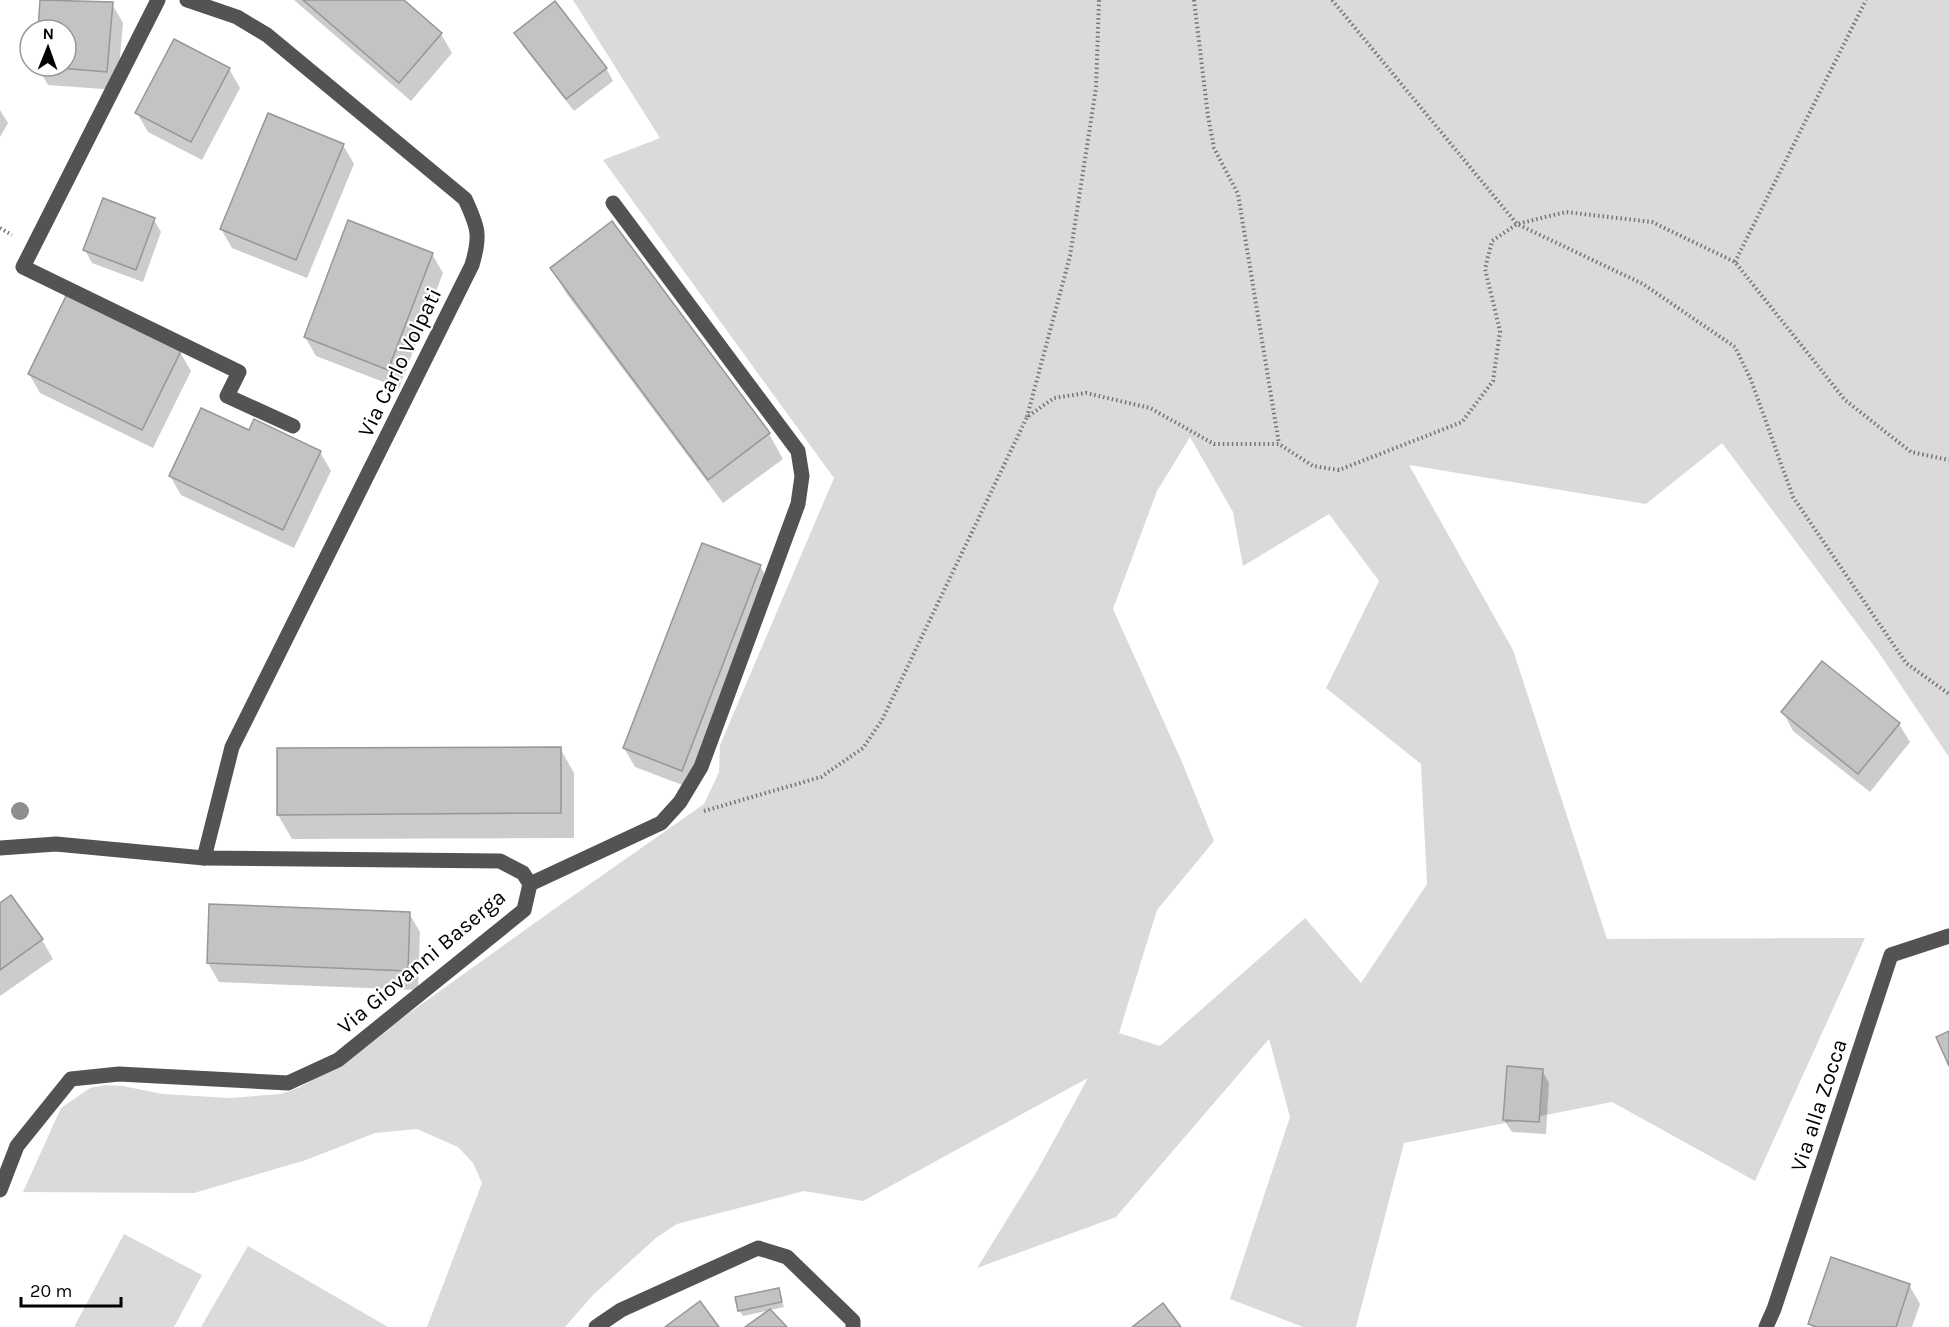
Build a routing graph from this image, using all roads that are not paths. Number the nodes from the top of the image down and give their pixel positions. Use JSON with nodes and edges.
{"nodes":[{"id":1,"x":158,"y":0,"type":"edge"},
{"id":2,"x":187,"y":0,"type":"edge"},
{"id":3,"x":613,"y":203,"type":"dead end"},
{"id":4,"x":293,"y":426,"type":"dead end"},
{"id":5,"x":0,"y":848,"type":"edge"},
{"id":6,"x":204,"y":858,"type":"junction"},
{"id":7,"x":530,"y":884,"type":"junction"},
{"id":8,"x":1949,"y":936,"type":"edge"},
{"id":9,"x":0,"y":1190,"type":"edge"},
{"id":10,"x":596,"y":1327,"type":"edge"},
{"id":11,"x":853,"y":1327,"type":"edge"},
{"id":12,"x":1766,"y":1327,"type":"edge"}],
"edges":[{"from":1,"to":4,"type":"street"},
{"from":2,"to":6,"type":"street","name":"Via Carlo Volpati"},
{"from":3,"to":7,"type":"street"},
{"from":5,"to":6,"type":"street","name":"Via Giovanni Baserga"},
{"from":6,"to":7,"type":"street","name":"Via Giovanni Baserga"},
{"from":7,"to":9,"type":"street","name":"Via Giovanni Baserga"},
{"from":8,"to":12,"type":"street","name":"Via alla Zocca"},
{"from":10,"to":11,"type":"street"}]}
